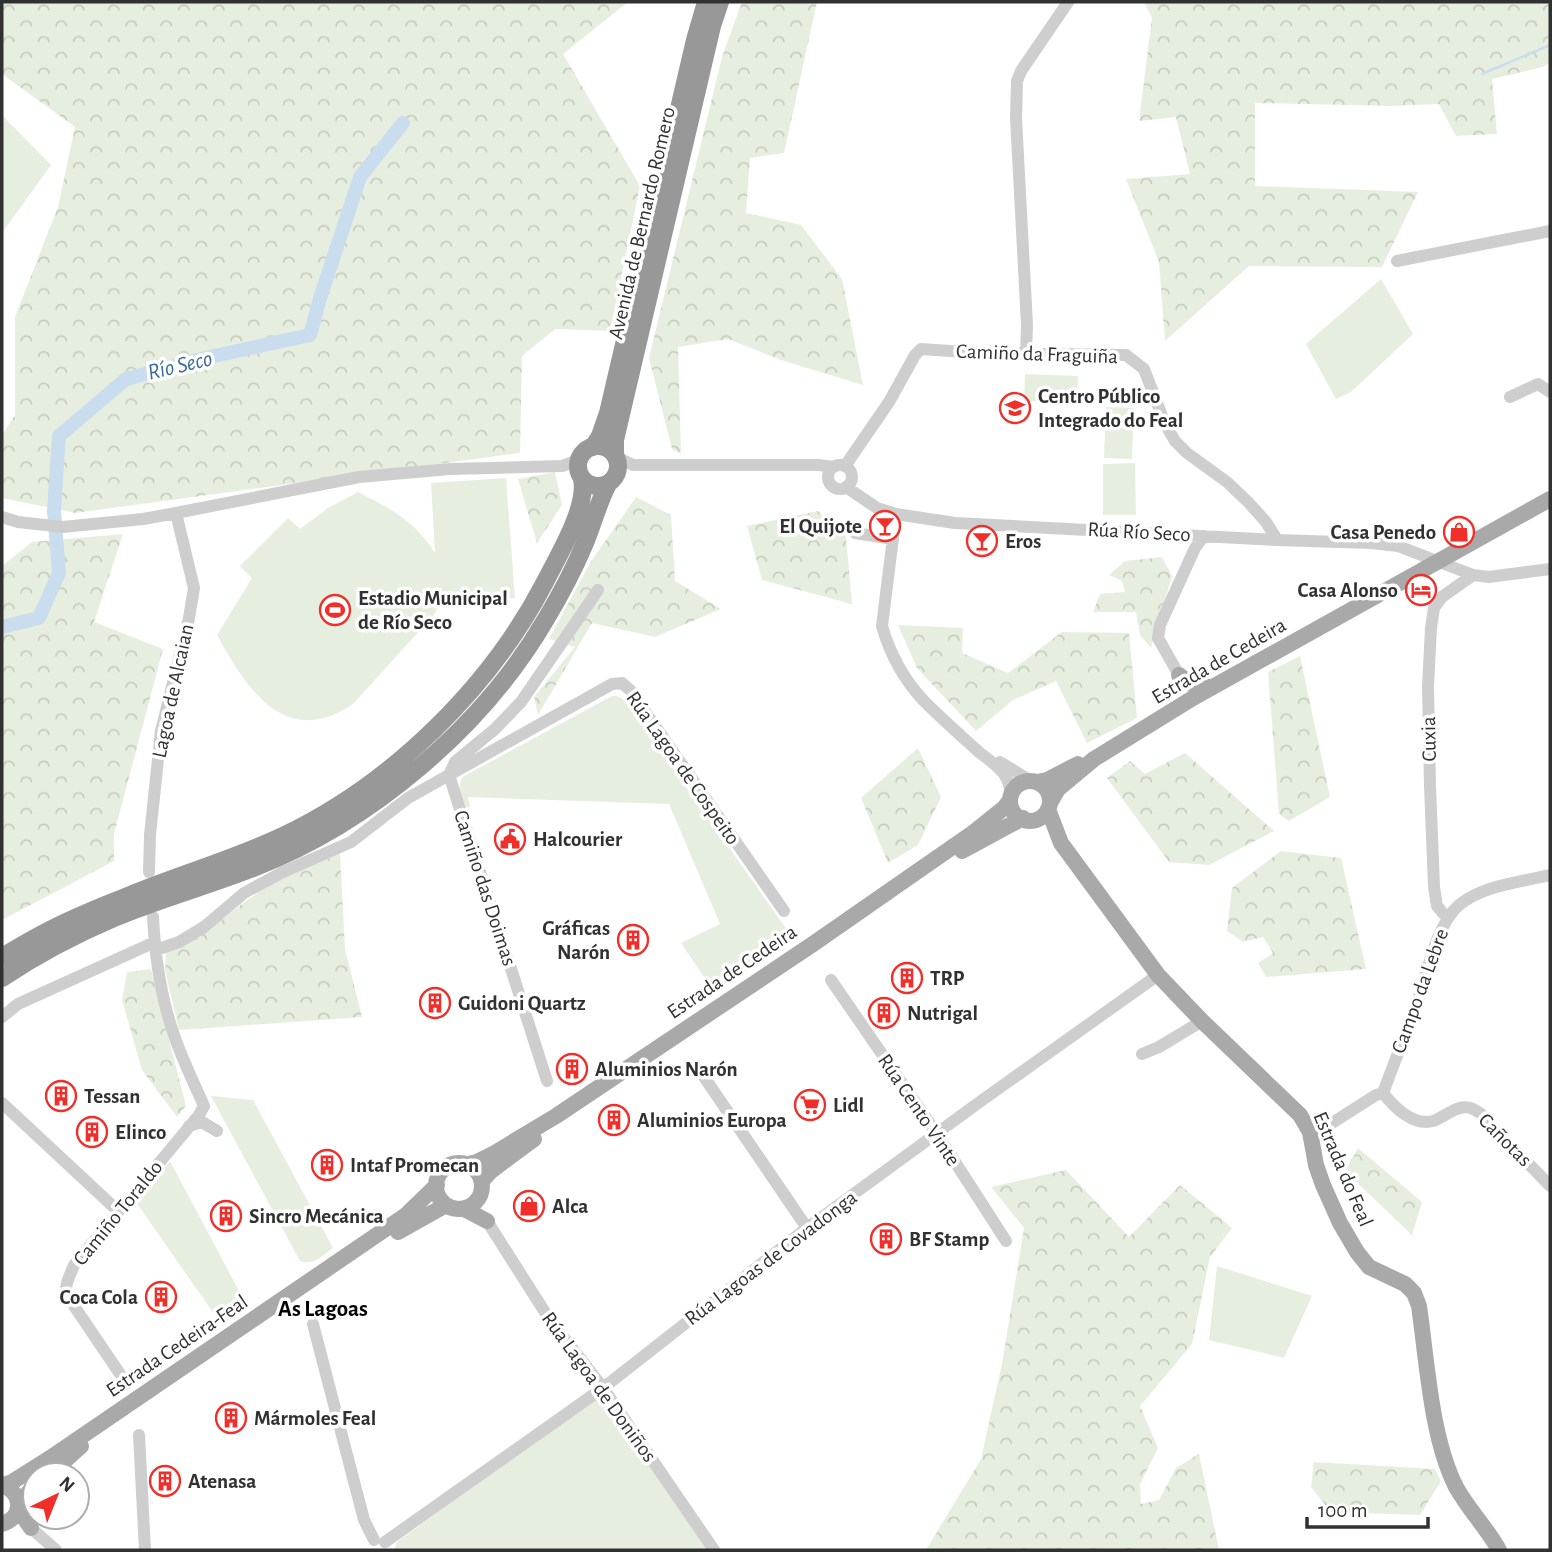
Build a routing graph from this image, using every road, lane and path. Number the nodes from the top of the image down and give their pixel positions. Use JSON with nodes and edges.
{"nodes":[{"id":1,"x":706,"y":2,"type":"edge"},
{"id":2,"x":720,"y":2,"type":"edge"},
{"id":3,"x":1068,"y":2,"type":"edge"},
{"id":4,"x":1550,"y":231,"type":"edge"},
{"id":5,"x":1397,"y":261,"type":"dead end"},
{"id":6,"x":1027,"y":354,"type":"junction"},
{"id":7,"x":1550,"y":392,"type":"edge"},
{"id":8,"x":1510,"y":397,"type":"dead end"},
{"id":9,"x":579,"y":464,"type":"junction"},
{"id":10,"x":614,"y":468,"type":"junction"},
{"id":11,"x":836,"y":471,"type":"junction"},
{"id":12,"x":846,"y":487,"type":"junction"},
{"id":13,"x":1550,"y":499,"type":"edge"},
{"id":14,"x":176,"y":513,"type":"junction"},
{"id":15,"x":896,"y":514,"type":"junction"},
{"id":16,"x":2,"y":517,"type":"edge"},
{"id":17,"x":855,"y":533,"type":"dead end"},
{"id":18,"x":1185,"y":535,"type":"junction"},
{"id":19,"x":1204,"y":536,"type":"junction"},
{"id":20,"x":893,"y":539,"type":"junction"},
{"id":21,"x":1278,"y":540,"type":"junction"},
{"id":22,"x":1437,"y":562,"type":"junction"},
{"id":23,"x":1187,"y":564,"type":"junction"},
{"id":24,"x":1550,"y":569,"type":"edge"},
{"id":25,"x":1472,"y":575,"type":"junction"},
{"id":26,"x":598,"y":590,"type":"dead end"},
{"id":27,"x":1179,"y":675,"type":"junction"},
{"id":28,"x":1214,"y":686,"type":"junction"},
{"id":29,"x":1193,"y":698,"type":"junction"},
{"id":30,"x":1175,"y":709,"type":"junction"},
{"id":31,"x":967,"y":741,"type":"junction"},
{"id":32,"x":1094,"y":759,"type":"junction"},
{"id":33,"x":449,"y":775,"type":"junction"},
{"id":34,"x":1034,"y":782,"type":"junction"},
{"id":35,"x":1011,"y":797,"type":"junction"},
{"id":36,"x":1049,"y":806,"type":"junction"},
{"id":37,"x":1025,"y":819,"type":"junction"},
{"id":38,"x":1061,"y":843,"type":"junction"},
{"id":39,"x":149,"y":872,"type":"dead end"},
{"id":40,"x":1550,"y":875,"type":"edge"},
{"id":41,"x":784,"y":911,"type":"dead end"},
{"id":42,"x":153,"y":917,"type":"dead end"},
{"id":43,"x":1447,"y":918,"type":"junction"},
{"id":44,"x":155,"y":946,"type":"junction"},
{"id":45,"x":2,"y":957,"type":"edge"},
{"id":46,"x":1158,"y":975,"type":"junction"},
{"id":47,"x":2,"y":978,"type":"edge"},
{"id":48,"x":831,"y":980,"type":"dead end"},
{"id":49,"x":2,"y":1017,"type":"edge"},
{"id":50,"x":1202,"y":1021,"type":"junction"},
{"id":51,"x":1142,"y":1054,"type":"dead end"},
{"id":52,"x":700,"y":1071,"type":"dead end"},
{"id":53,"x":547,"y":1081,"type":"dead end"},
{"id":54,"x":1383,"y":1093,"type":"junction"},
{"id":55,"x":2,"y":1103,"type":"edge"},
{"id":56,"x":188,"y":1126,"type":"junction"},
{"id":57,"x":218,"y":1130,"type":"dead end"},
{"id":58,"x":1310,"y":1132,"type":"junction"},
{"id":59,"x":937,"y":1134,"type":"junction"},
{"id":60,"x":468,"y":1164,"type":"junction"},
{"id":61,"x":482,"y":1181,"type":"junction"},
{"id":62,"x":436,"y":1185,"type":"junction"},
{"id":63,"x":1550,"y":1186,"type":"edge"},
{"id":64,"x":479,"y":1198,"type":"junction"},
{"id":65,"x":446,"y":1205,"type":"junction"},
{"id":66,"x":464,"y":1209,"type":"junction"},
{"id":67,"x":118,"y":1211,"type":"junction"},
{"id":68,"x":487,"y":1221,"type":"junction"},
{"id":69,"x":807,"y":1228,"type":"junction"},
{"id":70,"x":1006,"y":1241,"type":"dead end"},
{"id":71,"x":313,"y":1324,"type":"dead end"},
{"id":72,"x":120,"y":1374,"type":"dead end"},
{"id":73,"x":603,"y":1388,"type":"junction"},
{"id":74,"x":139,"y":1435,"type":"dead end"},
{"id":75,"x":64,"y":1461,"type":"edge"},
{"id":76,"x":2,"y":1485,"type":"edge"},
{"id":77,"x":21,"y":1503,"type":"edge"},
{"id":78,"x":9,"y":1518,"type":"edge"},
{"id":79,"x":34,"y":1531,"type":"edge"},
{"id":80,"x":379,"y":1546,"type":"edge"},
{"id":81,"x":56,"y":1550,"type":"edge"},
{"id":82,"x":145,"y":1550,"type":"edge"},
{"id":83,"x":715,"y":1550,"type":"edge"},
{"id":84,"x":1499,"y":1550,"type":"edge"}],
"edges":[{"from":1,"to":9,"type":"highway","name":"Avenida de Bernardo Romero"},
{"from":2,"to":10,"type":"highway","name":"Avenida de Bernardo Romero"},
{"from":3,"to":6,"type":"street"},
{"from":4,"to":5,"type":"street"},
{"from":6,"to":11,"type":"street","name":"Camiño da Fraguiña"},
{"from":6,"to":21,"type":"street","name":"Camiño da Fraguiña"},
{"from":7,"to":8,"type":"street"},
{"from":9,"to":10,"type":"highway"},
{"from":9,"to":10,"type":"highway"},
{"from":9,"to":14,"type":"street"},
{"from":9,"to":45,"type":"highway","name":"Avenida de Bernardo Romero"},
{"from":10,"to":11,"type":"street"},
{"from":10,"to":47,"type":"highway","name":"Avenida de Bernardo Romero"},
{"from":11,"to":12,"type":"street","name":"Rúa Río Seco"},
{"from":11,"to":12,"type":"street"},
{"from":12,"to":15,"type":"street","name":"Rúa Río Seco"},
{"from":13,"to":22,"type":"main road","name":"Estrada de Cedeira"},
{"from":14,"to":16,"type":"street"},
{"from":14,"to":39,"type":"street","name":"Lagoa de Alcaian"},
{"from":15,"to":18,"type":"street","name":"Rúa Río Seco"},
{"from":15,"to":20,"type":"street"},
{"from":17,"to":20,"type":"street"},
{"from":18,"to":19,"type":"street","name":"Rúa Río Seco"},
{"from":18,"to":23,"type":"street"},
{"from":19,"to":21,"type":"street","name":"Rúa Río Seco"},
{"from":19,"to":23,"type":"street"},
{"from":20,"to":31,"type":"street"},
{"from":21,"to":22,"type":"street","name":"Rúa Río Seco"},
{"from":22,"to":25,"type":"street","name":"Rúa Río Seco"},
{"from":22,"to":28,"type":"main road","name":"Estrada de Cedeira"},
{"from":23,"to":27,"type":"street"},
{"from":24,"to":25,"type":"street"},
{"from":25,"to":43,"type":"street","name":"Cuxia"},
{"from":26,"to":33,"type":"street"},
{"from":27,"to":28,"type":"main road"},
{"from":27,"to":29,"type":"main road"},
{"from":27,"to":30,"type":"main road"},
{"from":28,"to":29,"type":"main road","name":"Estrada de Cedeira"},
{"from":29,"to":30,"type":"main road","name":"Estrada de Cedeira"},
{"from":30,"to":32,"type":"main road","name":"Estrada de Cedeira"},
{"from":31,"to":34,"type":"street"},
{"from":31,"to":35,"type":"street"},
{"from":32,"to":34,"type":"main road","name":"Estrada de Cedeira"},
{"from":32,"to":36,"type":"main road","name":"Estrada de Cedeira"},
{"from":33,"to":41,"type":"street","name":"Rúa Lagoa de Cospeito"},
{"from":33,"to":44,"type":"street"},
{"from":33,"to":53,"type":"street","name":"Camiño das Doimas"},
{"from":34,"to":35,"type":"main road"},
{"from":34,"to":36,"type":"main road"},
{"from":35,"to":37,"type":"main road"},
{"from":35,"to":60,"type":"main road","name":"Estrada de Cedeira"},
{"from":36,"to":37,"type":"main road"},
{"from":36,"to":38,"type":"main road","name":"Estrada do Feal"},
{"from":37,"to":38,"type":"main road","name":"Estrada do Feal"},
{"from":37,"to":61,"type":"main road","name":"Estrada de Cedeira"},
{"from":38,"to":46,"type":"main road","name":"Estrada do Feal"},
{"from":40,"to":43,"type":"street","name":"Campo da Lebre"},
{"from":42,"to":44,"type":"street"},
{"from":43,"to":54,"type":"street","name":"Campo da Lebre"},
{"from":44,"to":49,"type":"street"},
{"from":44,"to":56,"type":"street","name":"Camiño Toraldo"},
{"from":46,"to":50,"type":"main road","name":"Estrada do Feal"},
{"from":46,"to":59,"type":"street","name":"Rúa Lagoas de Covadonga"},
{"from":48,"to":59,"type":"street","name":"Rúa Cento Vinte"},
{"from":50,"to":51,"type":"street"},
{"from":50,"to":58,"type":"main road","name":"Estrada do Feal"},
{"from":52,"to":69,"type":"street"},
{"from":54,"to":58,"type":"street"},
{"from":54,"to":63,"type":"street","name":"Cañotas"},
{"from":55,"to":67,"type":"street"},
{"from":56,"to":57,"type":"street"},
{"from":56,"to":67,"type":"street","name":"Camiño Toraldo"},
{"from":58,"to":84,"type":"main road","name":"Estrada do Feal"},
{"from":59,"to":69,"type":"street","name":"Rúa Lagoas de Covadonga"},
{"from":59,"to":70,"type":"street","name":"Rúa Cento Vinte"},
{"from":60,"to":61,"type":"main road"},
{"from":60,"to":62,"type":"main road"},
{"from":61,"to":64,"type":"main road"},
{"from":62,"to":65,"type":"main road"},
{"from":62,"to":76,"type":"main road","name":"Estrada Cedeira-Feal"},
{"from":64,"to":66,"type":"main road"},
{"from":64,"to":68,"type":"main road"},
{"from":65,"to":66,"type":"main road"},
{"from":65,"to":75,"type":"main road","name":"Estrada Cedeira-Feal"},
{"from":66,"to":68,"type":"main road"},
{"from":67,"to":72,"type":"street","name":"Camiño Toraldo"},
{"from":68,"to":73,"type":"street","name":"Rúa Lagoa de Doniños"},
{"from":69,"to":73,"type":"street","name":"Rúa Lagoas de Covadonga"},
{"from":71,"to":80,"type":"street"},
{"from":73,"to":80,"type":"street","name":"Rúa Lagoas de Covadonga"},
{"from":73,"to":83,"type":"street","name":"Rúa Lagoa de Doniños"},
{"from":74,"to":82,"type":"street"},
{"from":76,"to":78,"type":"main road"},
{"from":77,"to":78,"type":"main road"},
{"from":79,"to":81,"type":"street"}]}
